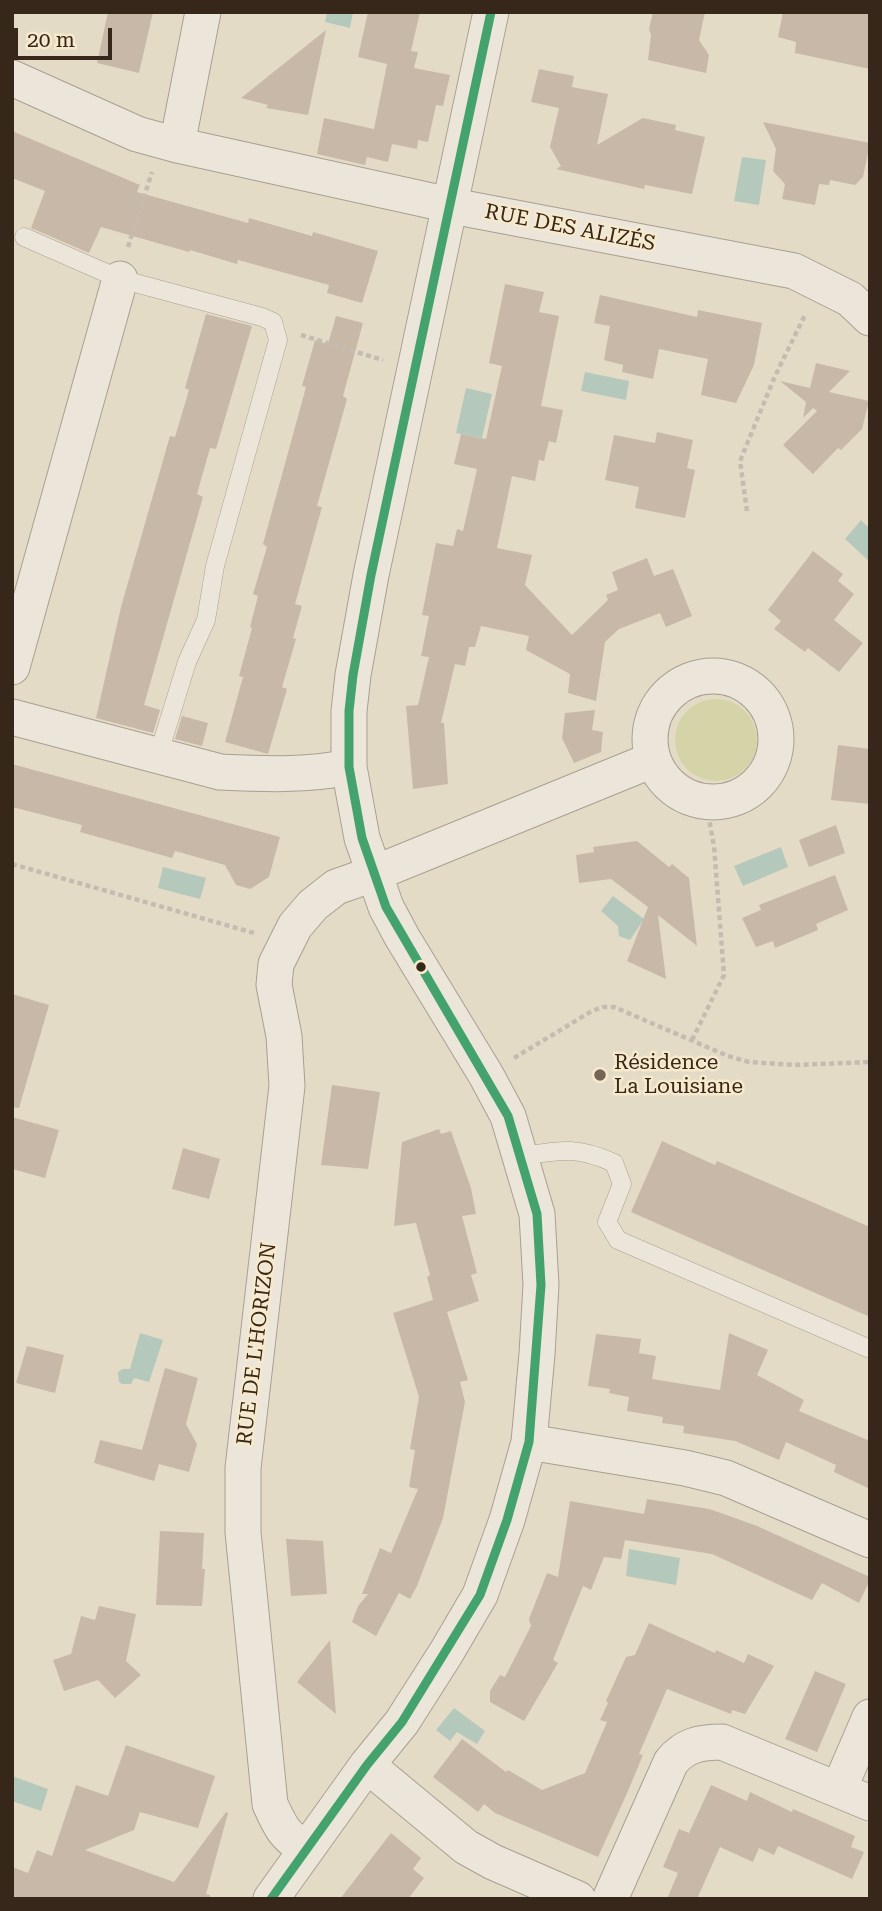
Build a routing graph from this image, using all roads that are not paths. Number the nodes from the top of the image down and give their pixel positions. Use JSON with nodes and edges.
{"nodes":[{"id":1,"x":203,"y":12,"type":"edge"},
{"id":2,"x":491,"y":12,"type":"edge"},
{"id":3,"x":12,"y":78,"type":"edge"},
{"id":4,"x":170,"y":144,"type":"junction"},
{"id":5,"x":450,"y":204,"type":"junction"},
{"id":6,"x":24,"y":237,"type":"dead end"},
{"id":7,"x":120,"y":279,"type":"junction"},
{"id":8,"x":870,"y":318,"type":"edge"},
{"id":9,"x":12,"y":667,"type":"edge"},
{"id":10,"x":12,"y":717,"type":"edge"},
{"id":11,"x":158,"y":756,"type":"junction"},
{"id":12,"x":652,"y":760,"type":"junction"},
{"id":13,"x":349,"y":767,"type":"junction"},
{"id":14,"x":373,"y":874,"type":"junction"},
{"id":15,"x":522,"y":1156,"type":"junction"},
{"id":16,"x":870,"y":1349,"type":"edge"},
{"id":17,"x":528,"y":1442,"type":"junction"},
{"id":18,"x":870,"y":1540,"type":"edge"},
{"id":19,"x":870,"y":1717,"type":"edge"},
{"id":20,"x":368,"y":1765,"type":"junction"},
{"id":21,"x":855,"y":1796,"type":"edge"},
{"id":22,"x":306,"y":1849,"type":"junction"},
{"id":23,"x":271,"y":1899,"type":"edge"},
{"id":24,"x":578,"y":1899,"type":"edge"},
{"id":25,"x":610,"y":1899,"type":"edge"}],
"edges":[{"from":1,"to":4,"type":"street"},
{"from":2,"to":5,"type":"street"},
{"from":3,"to":4,"type":"street","name":"RUE DES ALIZÉS"},
{"from":4,"to":5,"type":"street","name":"RUE DES ALIZÉS"},
{"from":5,"to":8,"type":"street","name":"RUE DES ALIZÉS"},
{"from":5,"to":13,"type":"street"},
{"from":6,"to":7,"type":"lane"},
{"from":7,"to":9,"type":"street"},
{"from":7,"to":11,"type":"lane"},
{"from":10,"to":11,"type":"street"},
{"from":11,"to":13,"type":"street"},
{"from":12,"to":12,"type":"street"},
{"from":12,"to":14,"type":"street","name":"RUE DE L'HORIZON"},
{"from":13,"to":14,"type":"street"},
{"from":14,"to":15,"type":"street"},
{"from":14,"to":22,"type":"street","name":"RUE DE L'HORIZON"},
{"from":15,"to":16,"type":"lane"},
{"from":15,"to":17,"type":"street"},
{"from":17,"to":18,"type":"street"},
{"from":17,"to":20,"type":"street"},
{"from":19,"to":21,"type":"street"},
{"from":20,"to":22,"type":"street"},
{"from":20,"to":24,"type":"street"},
{"from":21,"to":25,"type":"street"},
{"from":22,"to":23,"type":"street"}]}
